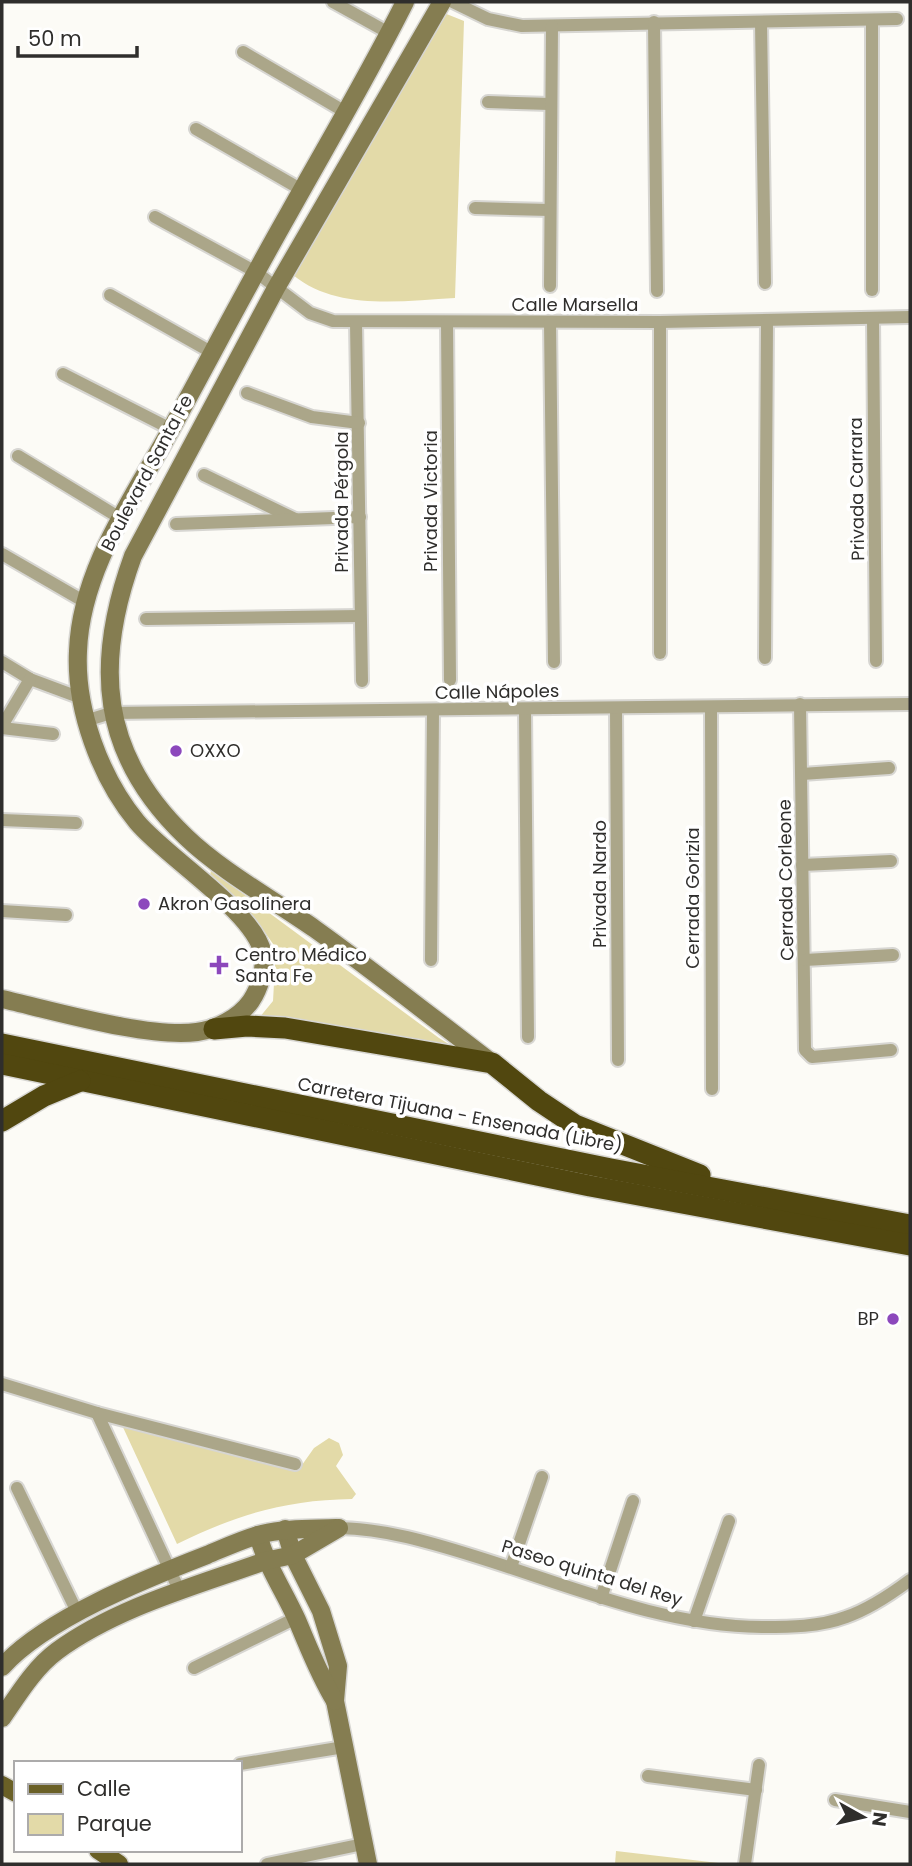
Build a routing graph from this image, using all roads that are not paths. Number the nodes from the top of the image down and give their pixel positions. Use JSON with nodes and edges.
{"nodes":[{"id":1,"x":333,"y":2,"type":"edge"},
{"id":2,"x":405,"y":2,"type":"edge"},
{"id":3,"x":442,"y":2,"type":"edge"},
{"id":4,"x":453,"y":2,"type":"edge"},
{"id":5,"x":897,"y":19,"type":"dead end"},
{"id":6,"x":872,"y":20,"type":"junction"},
{"id":7,"x":654,"y":22,"type":"junction"},
{"id":8,"x":761,"y":22,"type":"junction"},
{"id":9,"x":552,"y":26,"type":"junction"},
{"id":10,"x":389,"y":33,"type":"junction"},
{"id":11,"x":243,"y":52,"type":"dead end"},
{"id":12,"x":488,"y":102,"type":"dead end"},
{"id":13,"x":550,"y":104,"type":"junction"},
{"id":14,"x":347,"y":113,"type":"junction"},
{"id":15,"x":196,"y":129,"type":"dead end"},
{"id":16,"x":302,"y":190,"type":"junction"},
{"id":17,"x":475,"y":208,"type":"dead end"},
{"id":18,"x":550,"y":210,"type":"junction"},
{"id":19,"x":155,"y":217,"type":"dead end"},
{"id":20,"x":256,"y":272,"type":"junction"},
{"id":21,"x":765,"y":284,"type":"dead end"},
{"id":22,"x":550,"y":286,"type":"dead end"},
{"id":23,"x":276,"y":288,"type":"junction"},
{"id":24,"x":872,"y":290,"type":"dead end"},
{"id":25,"x":657,"y":292,"type":"dead end"},
{"id":26,"x":110,"y":295,"type":"dead end"},
{"id":27,"x":910,"y":317,"type":"edge"},
{"id":28,"x":873,"y":318,"type":"junction"},
{"id":29,"x":767,"y":321,"type":"junction"},
{"id":30,"x":447,"y":322,"type":"junction"},
{"id":31,"x":550,"y":322,"type":"junction"},
{"id":32,"x":660,"y":322,"type":"junction"},
{"id":33,"x":356,"y":323,"type":"junction"},
{"id":34,"x":211,"y":352,"type":"junction"},
{"id":35,"x":63,"y":374,"type":"dead end"},
{"id":36,"x":247,"y":393,"type":"dead end"},
{"id":37,"x":359,"y":423,"type":"junction"},
{"id":38,"x":171,"y":429,"type":"junction"},
{"id":39,"x":18,"y":456,"type":"dead end"},
{"id":40,"x":204,"y":475,"type":"dead end"},
{"id":41,"x":360,"y":517,"type":"junction"},
{"id":42,"x":120,"y":518,"type":"junction"},
{"id":43,"x":298,"y":520,"type":"junction"},
{"id":44,"x":176,"y":524,"type":"dead end"},
{"id":45,"x":2,"y":554,"type":"edge"},
{"id":46,"x":85,"y":602,"type":"junction"},
{"id":47,"x":360,"y":616,"type":"junction"},
{"id":48,"x":146,"y":619,"type":"dead end"},
{"id":49,"x":660,"y":653,"type":"dead end"},
{"id":50,"x":765,"y":658,"type":"dead end"},
{"id":51,"x":876,"y":661,"type":"dead end"},
{"id":52,"x":2,"y":662,"type":"edge"},
{"id":53,"x":554,"y":662,"type":"dead end"},
{"id":54,"x":30,"y":679,"type":"junction"},
{"id":55,"x":450,"y":680,"type":"dead end"},
{"id":56,"x":362,"y":681,"type":"dead end"},
{"id":57,"x":81,"y":698,"type":"junction"},
{"id":58,"x":800,"y":704,"type":"junction"},
{"id":59,"x":910,"y":704,"type":"edge"},
{"id":60,"x":711,"y":707,"type":"junction"},
{"id":61,"x":617,"y":708,"type":"junction"},
{"id":62,"x":525,"y":709,"type":"junction"},
{"id":63,"x":433,"y":711,"type":"junction"},
{"id":64,"x":111,"y":713,"type":"junction"},
{"id":65,"x":85,"y":721,"type":"junction"},
{"id":66,"x":2,"y":727,"type":"edge"},
{"id":67,"x":53,"y":734,"type":"dead end"},
{"id":68,"x":889,"y":768,"type":"dead end"},
{"id":69,"x":802,"y":774,"type":"junction"},
{"id":70,"x":2,"y":820,"type":"edge"},
{"id":71,"x":76,"y":823,"type":"dead end"},
{"id":72,"x":203,"y":851,"type":"junction"},
{"id":73,"x":891,"y":860,"type":"dead end"},
{"id":74,"x":802,"y":866,"type":"junction"},
{"id":75,"x":183,"y":867,"type":"junction"},
{"id":76,"x":2,"y":911,"type":"edge"},
{"id":77,"x":66,"y":915,"type":"dead end"},
{"id":78,"x":893,"y":955,"type":"dead end"},
{"id":79,"x":431,"y":960,"type":"dead end"},
{"id":80,"x":804,"y":960,"type":"junction"},
{"id":81,"x":2,"y":999,"type":"edge"},
{"id":82,"x":214,"y":1028,"type":"junction"},
{"id":83,"x":2,"y":1031,"type":"edge"},
{"id":84,"x":528,"y":1037,"type":"dead end"},
{"id":85,"x":2,"y":1044,"type":"edge"},
{"id":86,"x":891,"y":1050,"type":"dead end"},
{"id":87,"x":48,"y":1054,"type":"junction"},
{"id":88,"x":618,"y":1060,"type":"dead end"},
{"id":89,"x":492,"y":1063,"type":"junction"},
{"id":90,"x":2,"y":1064,"type":"edge"},
{"id":91,"x":80,"y":1081,"type":"junction"},
{"id":92,"x":712,"y":1089,"type":"dead end"},
{"id":93,"x":2,"y":1121,"type":"edge"},
{"id":94,"x":746,"y":1192,"type":"junction"},
{"id":95,"x":910,"y":1226,"type":"edge"},
{"id":96,"x":910,"y":1245,"type":"edge"},
{"id":97,"x":2,"y":1384,"type":"edge"},
{"id":98,"x":97,"y":1413,"type":"junction"},
{"id":99,"x":295,"y":1464,"type":"dead end"},
{"id":100,"x":542,"y":1477,"type":"dead end"},
{"id":101,"x":17,"y":1488,"type":"dead end"},
{"id":102,"x":633,"y":1500,"type":"dead end"},
{"id":103,"x":729,"y":1521,"type":"dead end"},
{"id":104,"x":339,"y":1528,"type":"junction"},
{"id":105,"x":285,"y":1529,"type":"junction"},
{"id":106,"x":258,"y":1535,"type":"junction"},
{"id":107,"x":293,"y":1555,"type":"junction"},
{"id":108,"x":265,"y":1561,"type":"junction"},
{"id":109,"x":511,"y":1567,"type":"junction"},
{"id":110,"x":170,"y":1570,"type":"junction"},
{"id":111,"x":910,"y":1580,"type":"edge"},
{"id":112,"x":180,"y":1592,"type":"junction"},
{"id":113,"x":601,"y":1598,"type":"junction"},
{"id":114,"x":78,"y":1614,"type":"junction"},
{"id":115,"x":296,"y":1618,"type":"junction"},
{"id":116,"x":694,"y":1621,"type":"junction"},
{"id":117,"x":39,"y":1636,"type":"junction"},
{"id":118,"x":55,"y":1652,"type":"junction"},
{"id":119,"x":2,"y":1667,"type":"edge"},
{"id":120,"x":194,"y":1668,"type":"dead end"},
{"id":121,"x":335,"y":1701,"type":"junction"},
{"id":122,"x":2,"y":1718,"type":"edge"},
{"id":123,"x":344,"y":1747,"type":"junction"},
{"id":124,"x":242,"y":1764,"type":"edge"},
{"id":125,"x":759,"y":1765,"type":"dead end"},
{"id":126,"x":648,"y":1776,"type":"dead end"},
{"id":127,"x":756,"y":1790,"type":"junction"},
{"id":128,"x":835,"y":1800,"type":"dead end"},
{"id":129,"x":910,"y":1812,"type":"edge"},
{"id":130,"x":363,"y":1844,"type":"junction"},
{"id":131,"x":102,"y":1852,"type":"edge"},
{"id":132,"x":119,"y":1864,"type":"edge"},
{"id":133,"x":267,"y":1864,"type":"edge"},
{"id":134,"x":368,"y":1864,"type":"edge"},
{"id":135,"x":745,"y":1864,"type":"edge"}],
"edges":[{"from":1,"to":10,"type":"street"},
{"from":2,"to":10,"type":"main road","name":"Boulevard Santa Fe"},
{"from":3,"to":23,"type":"main road","name":"Boulevard Santa Fe"},
{"from":4,"to":9,"type":"street"},
{"from":5,"to":6,"type":"street"},
{"from":6,"to":8,"type":"street"},
{"from":6,"to":24,"type":"street"},
{"from":7,"to":8,"type":"street"},
{"from":7,"to":9,"type":"street"},
{"from":7,"to":25,"type":"street"},
{"from":8,"to":21,"type":"street"},
{"from":9,"to":13,"type":"street"},
{"from":10,"to":14,"type":"main road","name":"Boulevard Santa Fe"},
{"from":11,"to":14,"type":"street"},
{"from":12,"to":13,"type":"street"},
{"from":13,"to":18,"type":"street"},
{"from":14,"to":16,"type":"main road","name":"Boulevard Santa Fe"},
{"from":15,"to":16,"type":"street"},
{"from":16,"to":20,"type":"main road","name":"Boulevard Santa Fe"},
{"from":17,"to":18,"type":"street"},
{"from":18,"to":22,"type":"street"},
{"from":19,"to":20,"type":"street","name":"Calle Marsella"},
{"from":20,"to":23,"type":"street","name":"Calle Marsella"},
{"from":20,"to":34,"type":"main road","name":"Boulevard Santa Fe"},
{"from":23,"to":33,"type":"street","name":"Calle Marsella"},
{"from":23,"to":64,"type":"main road","name":"Boulevard Santa Fe"},
{"from":26,"to":34,"type":"street"},
{"from":27,"to":28,"type":"street","name":"Calle Marsella"},
{"from":28,"to":29,"type":"street","name":"Calle Marsella"},
{"from":28,"to":51,"type":"street","name":"Privada Carrara"},
{"from":29,"to":32,"type":"street","name":"Calle Marsella"},
{"from":29,"to":50,"type":"street"},
{"from":30,"to":31,"type":"street","name":"Calle Marsella"},
{"from":30,"to":33,"type":"street","name":"Calle Marsella"},
{"from":30,"to":55,"type":"street","name":"Privada Victoria"},
{"from":31,"to":32,"type":"street","name":"Calle Marsella"},
{"from":31,"to":53,"type":"street"},
{"from":32,"to":49,"type":"street"},
{"from":33,"to":37,"type":"street","name":"Privada Pérgola"},
{"from":34,"to":38,"type":"main road","name":"Boulevard Santa Fe"},
{"from":35,"to":38,"type":"street"},
{"from":36,"to":37,"type":"street"},
{"from":37,"to":41,"type":"street","name":"Privada Pérgola"},
{"from":38,"to":42,"type":"main road","name":"Boulevard Santa Fe"},
{"from":39,"to":42,"type":"street"},
{"from":40,"to":43,"type":"street"},
{"from":41,"to":43,"type":"street"},
{"from":41,"to":47,"type":"street","name":"Privada Pérgola"},
{"from":42,"to":46,"type":"main road","name":"Boulevard Santa Fe"},
{"from":43,"to":44,"type":"street"},
{"from":45,"to":46,"type":"street"},
{"from":46,"to":57,"type":"main road","name":"Boulevard Santa Fe"},
{"from":47,"to":48,"type":"street"},
{"from":47,"to":56,"type":"street","name":"Privada Pérgola"},
{"from":52,"to":54,"type":"street"},
{"from":54,"to":57,"type":"street"},
{"from":54,"to":66,"type":"street"},
{"from":57,"to":65,"type":"main road","name":"Boulevard Santa Fe"},
{"from":58,"to":59,"type":"street","name":"Calle Nápoles"},
{"from":58,"to":60,"type":"street","name":"Calle Nápoles"},
{"from":58,"to":69,"type":"street","name":"Cerrada Corleone"},
{"from":60,"to":61,"type":"street","name":"Calle Nápoles"},
{"from":60,"to":92,"type":"street","name":"Cerrada Gorizia"},
{"from":61,"to":62,"type":"street","name":"Calle Nápoles"},
{"from":61,"to":88,"type":"street","name":"Privada Nardo"},
{"from":62,"to":63,"type":"street","name":"Calle Nápoles"},
{"from":62,"to":84,"type":"street"},
{"from":63,"to":64,"type":"street","name":"Calle Nápoles"},
{"from":63,"to":79,"type":"street"},
{"from":64,"to":65,"type":"street","name":"Calle Nápoles"},
{"from":64,"to":72,"type":"main road","name":"Boulevard Santa Fe"},
{"from":65,"to":75,"type":"main road","name":"Boulevard Santa Fe"},
{"from":66,"to":67,"type":"street"},
{"from":68,"to":69,"type":"street"},
{"from":69,"to":74,"type":"street","name":"Cerrada Corleone"},
{"from":70,"to":71,"type":"street"},
{"from":72,"to":75,"type":"street"},
{"from":72,"to":89,"type":"main road","name":"Boulevard Santa Fe"},
{"from":73,"to":74,"type":"street"},
{"from":74,"to":80,"type":"street","name":"Cerrada Corleone"},
{"from":75,"to":82,"type":"main road","name":"Boulevard Santa Fe"},
{"from":76,"to":77,"type":"street"},
{"from":78,"to":80,"type":"street"},
{"from":80,"to":86,"type":"street","name":"Cerrada Corleone"},
{"from":81,"to":82,"type":"main road","name":"Boulevard Santa Fe"},
{"from":82,"to":89,"type":"highway"},
{"from":83,"to":87,"type":"highway"},
{"from":85,"to":87,"type":"highway","name":"Carretera Tijuana - Ensenada (Libre)"},
{"from":87,"to":94,"type":"highway","name":"Carretera Tijuana - Ensenada (Libre)"},
{"from":89,"to":94,"type":"highway"},
{"from":90,"to":91,"type":"highway"},
{"from":91,"to":93,"type":"highway"},
{"from":91,"to":96,"type":"highway"},
{"from":94,"to":95,"type":"highway","name":"Carretera Tijuana - Ensenada (Libre)"},
{"from":97,"to":98,"type":"street"},
{"from":98,"to":99,"type":"street"},
{"from":98,"to":110,"type":"street"},
{"from":100,"to":109,"type":"street"},
{"from":101,"to":114,"type":"street"},
{"from":102,"to":113,"type":"street"},
{"from":103,"to":116,"type":"street"},
{"from":104,"to":105,"type":"main road"},
{"from":104,"to":107,"type":"main road"},
{"from":104,"to":109,"type":"street","name":"Paseo quinta del Rey"},
{"from":105,"to":106,"type":"main road"},
{"from":105,"to":107,"type":"main road"},
{"from":106,"to":108,"type":"main road"},
{"from":106,"to":110,"type":"main road"},
{"from":107,"to":108,"type":"main road"},
{"from":107,"to":121,"type":"main road"},
{"from":108,"to":112,"type":"main road"},
{"from":108,"to":115,"type":"main road"},
{"from":109,"to":113,"type":"street","name":"Paseo quinta del Rey"},
{"from":110,"to":112,"type":"street"},
{"from":110,"to":114,"type":"main road"},
{"from":111,"to":116,"type":"street","name":"Paseo quinta del Rey"},
{"from":112,"to":118,"type":"main road"},
{"from":113,"to":116,"type":"street","name":"Paseo quinta del Rey"},
{"from":114,"to":117,"type":"main road"},
{"from":115,"to":120,"type":"street"},
{"from":115,"to":121,"type":"main road"},
{"from":117,"to":118,"type":"street"},
{"from":117,"to":119,"type":"main road"},
{"from":118,"to":122,"type":"main road"},
{"from":121,"to":123,"type":"main road"},
{"from":123,"to":124,"type":"street"},
{"from":123,"to":130,"type":"main road"},
{"from":125,"to":127,"type":"street"},
{"from":126,"to":127,"type":"street"},
{"from":127,"to":135,"type":"street"},
{"from":128,"to":129,"type":"street"},
{"from":130,"to":133,"type":"street"},
{"from":130,"to":134,"type":"main road"},
{"from":131,"to":132,"type":"main road"}]}
